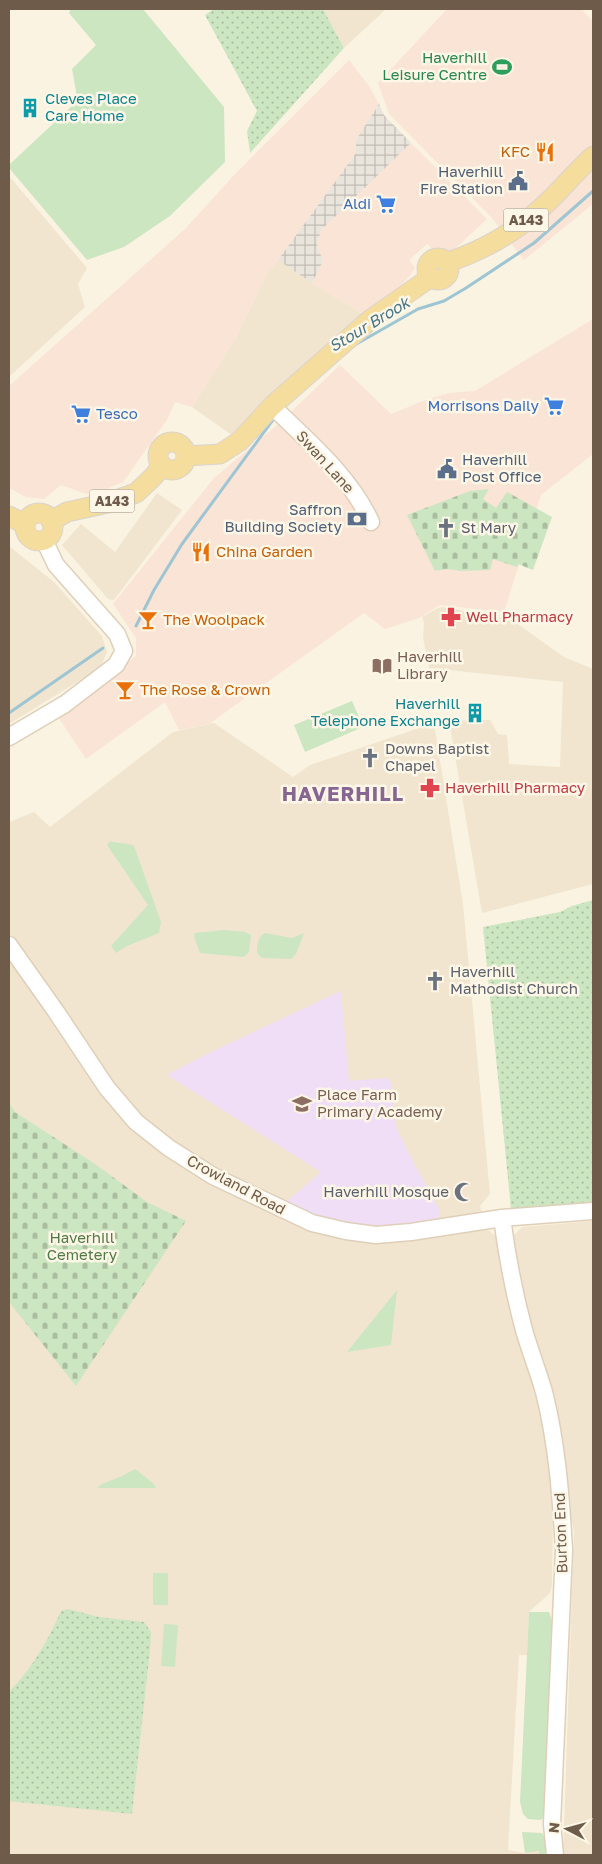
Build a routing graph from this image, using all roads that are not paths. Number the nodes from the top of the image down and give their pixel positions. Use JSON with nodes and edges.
{"nodes":[{"id":1,"x":592,"y":157,"type":"edge"},
{"id":2,"x":273,"y":407,"type":"junction"},
{"id":3,"x":17,"y":520,"type":"edge"},
{"id":4,"x":52,"y":521,"type":"junction"},
{"id":5,"x":371,"y":522,"type":"dead end"},
{"id":6,"x":44,"y":540,"type":"junction"},
{"id":7,"x":9,"y":737,"type":"edge"},
{"id":8,"x":9,"y":945,"type":"edge"},
{"id":9,"x":593,"y":1211,"type":"edge"},
{"id":10,"x":502,"y":1218,"type":"junction"},
{"id":11,"x":555,"y":1855,"type":"edge"}],
"edges":[{"from":1,"to":2,"type":"main road","number":"A143"},
{"from":2,"to":4,"type":"main road","number":"A143"},
{"from":2,"to":5,"type":"street","name":"Swan Lane"},
{"from":3,"to":4,"type":"main road"},
{"from":3,"to":6,"type":"main road"},
{"from":4,"to":6,"type":"main road"},
{"from":6,"to":7,"type":"street"},
{"from":8,"to":10,"type":"street","name":"Crowland Road"},
{"from":9,"to":10,"type":"street","name":"Crowland Road"},
{"from":10,"to":11,"type":"street","name":"Burton End"}]}
